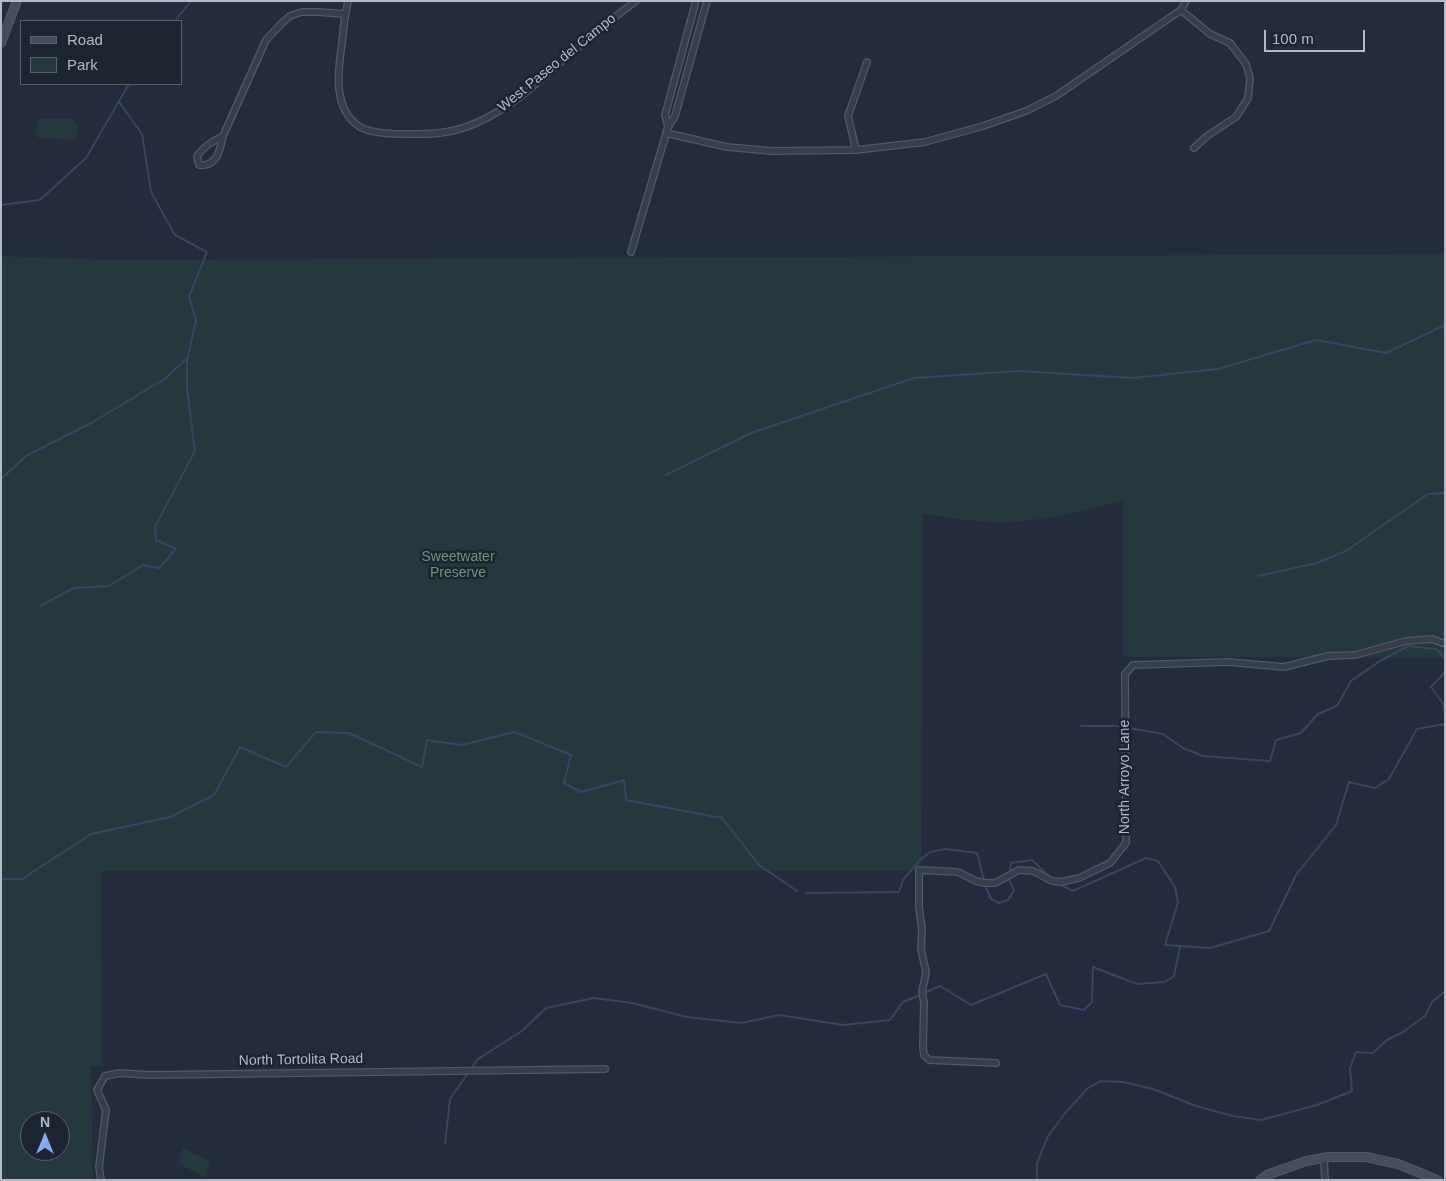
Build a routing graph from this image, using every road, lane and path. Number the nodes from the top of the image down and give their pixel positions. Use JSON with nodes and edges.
{"nodes":[{"id":1,"x":17,"y":1,"type":"edge"},
{"id":2,"x":348,"y":1,"type":"edge"},
{"id":3,"x":636,"y":1,"type":"edge"},
{"id":4,"x":696,"y":1,"type":"edge"},
{"id":5,"x":707,"y":1,"type":"edge"},
{"id":6,"x":1186,"y":1,"type":"edge"},
{"id":7,"x":1182,"y":10,"type":"junction"},
{"id":8,"x":345,"y":14,"type":"junction"},
{"id":9,"x":1,"y":43,"type":"edge"},
{"id":10,"x":867,"y":62,"type":"dead end"},
{"id":11,"x":667,"y":130,"type":"junction"},
{"id":12,"x":223,"y":136,"type":"junction"},
{"id":13,"x":1194,"y":148,"type":"dead end"},
{"id":14,"x":856,"y":150,"type":"junction"},
{"id":15,"x":631,"y":252,"type":"dead end"},
{"id":16,"x":1445,"y":644,"type":"edge"},
{"id":17,"x":996,"y":1063,"type":"dead end"},
{"id":18,"x":605,"y":1068,"type":"dead end"},
{"id":19,"x":1324,"y":1158,"type":"junction"},
{"id":20,"x":101,"y":1180,"type":"edge"},
{"id":21,"x":1260,"y":1180,"type":"edge"},
{"id":22,"x":1325,"y":1180,"type":"edge"},
{"id":23,"x":1437,"y":1180,"type":"edge"}],
"edges":[{"from":1,"to":9,"type":"street"},
{"from":2,"to":8,"type":"street","name":"West Paseo del Campo"},
{"from":3,"to":8,"type":"street","name":"West Paseo del Campo"},
{"from":4,"to":11,"type":"street"},
{"from":5,"to":11,"type":"street"},
{"from":6,"to":7,"type":"street"},
{"from":7,"to":13,"type":"street"},
{"from":7,"to":14,"type":"street"},
{"from":8,"to":12,"type":"street"},
{"from":10,"to":14,"type":"street"},
{"from":11,"to":14,"type":"street"},
{"from":11,"to":15,"type":"street"},
{"from":12,"to":12,"type":"street"},
{"from":16,"to":17,"type":"street","name":"North Arroyo Lane"},
{"from":18,"to":20,"type":"street","name":"North Tortolita Road"},
{"from":19,"to":21,"type":"street"},
{"from":19,"to":22,"type":"street"},
{"from":19,"to":23,"type":"street"}]}
